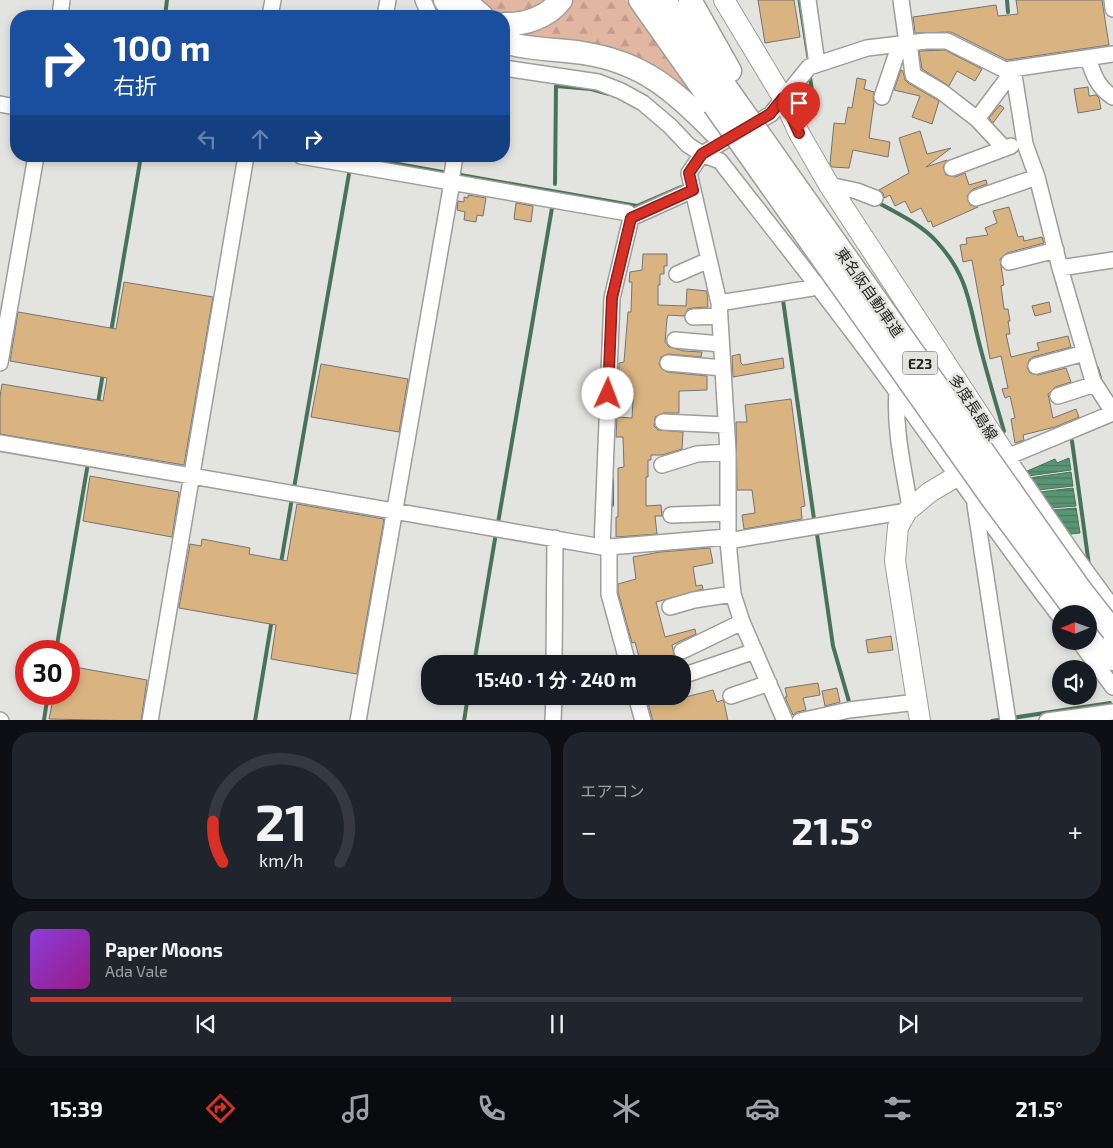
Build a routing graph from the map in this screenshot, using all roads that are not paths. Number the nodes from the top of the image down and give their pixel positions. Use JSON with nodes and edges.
{"nodes":[{"id":1,"x":464,"y":0,"type":"edge"},
{"id":2,"x":562,"y":0,"type":"edge"},
{"id":3,"x":640,"y":0,"type":"edge"},
{"id":4,"x":664,"y":0,"type":"edge"},
{"id":5,"x":690,"y":0,"type":"edge"},
{"id":6,"x":724,"y":0,"type":"edge"},
{"id":7,"x":808,"y":0,"type":"edge"},
{"id":8,"x":901,"y":0,"type":"edge"},
{"id":9,"x":1112,"y":0,"type":"edge"},
{"id":10,"x":1113,"y":9,"type":"edge"},
{"id":11,"x":475,"y":10,"type":"edge"},
{"id":12,"x":510,"y":24,"type":"edge"},
{"id":13,"x":510,"y":43,"type":"edge"},
{"id":14,"x":905,"y":43,"type":"junction"},
{"id":15,"x":1113,"y":54,"type":"edge"},
{"id":16,"x":1088,"y":58,"type":"junction"},
{"id":17,"x":817,"y":64,"type":"junction"},
{"id":18,"x":510,"y":69,"type":"edge"},
{"id":19,"x":1013,"y":69,"type":"junction"},
{"id":20,"x":728,"y":95,"type":"junction"},
{"id":21,"x":882,"y":97,"type":"dead end"},
{"id":22,"x":1113,"y":97,"type":"edge"},
{"id":23,"x":783,"y":98,"type":"junction"},
{"id":24,"x":977,"y":119,"type":"junction"},
{"id":25,"x":1024,"y":141,"type":"junction"},
{"id":26,"x":1004,"y":148,"type":"junction"},
{"id":27,"x":702,"y":154,"type":"junction"},
{"id":28,"x":35,"y":162,"type":"edge"},
{"id":29,"x":245,"y":162,"type":"edge"},
{"id":30,"x":360,"y":162,"type":"edge"},
{"id":31,"x":952,"y":168,"type":"dead end"},
{"id":32,"x":452,"y":173,"type":"edge"},
{"id":33,"x":1037,"y":177,"type":"junction"},
{"id":34,"x":828,"y":185,"type":"junction"},
{"id":35,"x":693,"y":190,"type":"junction"},
{"id":36,"x":876,"y":198,"type":"dead end"},
{"id":37,"x":976,"y":198,"type":"dead end"},
{"id":38,"x":631,"y":218,"type":"junction"},
{"id":39,"x":1056,"y":250,"type":"junction"},
{"id":40,"x":877,"y":259,"type":"junction"},
{"id":41,"x":709,"y":260,"type":"junction"},
{"id":42,"x":1113,"y":260,"type":"edge"},
{"id":43,"x":1009,"y":262,"type":"dead end"},
{"id":44,"x":1060,"y":268,"type":"junction"},
{"id":45,"x":677,"y":274,"type":"dead end"},
{"id":46,"x":821,"y":289,"type":"junction"},
{"id":47,"x":719,"y":310,"type":"junction"},
{"id":48,"x":692,"y":317,"type":"dead end"},
{"id":49,"x":884,"y":329,"type":"junction"},
{"id":50,"x":675,"y":340,"type":"dead end"},
{"id":51,"x":721,"y":344,"type":"junction"},
{"id":52,"x":1085,"y":353,"type":"junction"},
{"id":53,"x":0,"y":363,"type":"edge"},
{"id":54,"x":668,"y":363,"type":"dead end"},
{"id":55,"x":1036,"y":366,"type":"dead end"},
{"id":56,"x":723,"y":368,"type":"junction"},
{"id":57,"x":1096,"y":384,"type":"junction"},
{"id":58,"x":897,"y":391,"type":"junction"},
{"id":59,"x":1058,"y":396,"type":"dead end"},
{"id":60,"x":1113,"y":412,"type":"edge"},
{"id":61,"x":663,"y":422,"type":"dead end"},
{"id":62,"x":726,"y":425,"type":"junction"},
{"id":63,"x":0,"y":443,"type":"edge"},
{"id":64,"x":728,"y":452,"type":"junction"},
{"id":65,"x":1007,"y":457,"type":"junction"},
{"id":66,"x":662,"y":465,"type":"dead end"},
{"id":67,"x":191,"y":476,"type":"junction"},
{"id":68,"x":957,"y":476,"type":"junction"},
{"id":69,"x":974,"y":502,"type":"junction"},
{"id":70,"x":909,"y":509,"type":"junction"},
{"id":71,"x":395,"y":511,"type":"junction"},
{"id":72,"x":728,"y":513,"type":"junction"},
{"id":73,"x":671,"y":515,"type":"dead end"},
{"id":74,"x":554,"y":538,"type":"junction"},
{"id":75,"x":728,"y":539,"type":"junction"},
{"id":76,"x":606,"y":547,"type":"junction"},
{"id":77,"x":733,"y":594,"type":"junction"},
{"id":78,"x":1071,"y":605,"type":"edge"},
{"id":79,"x":1052,"y":606,"type":"edge"},
{"id":80,"x":670,"y":607,"type":"dead end"},
{"id":81,"x":1113,"y":608,"type":"edge"},
{"id":82,"x":742,"y":622,"type":"junction"},
{"id":83,"x":1113,"y":631,"type":"edge"},
{"id":84,"x":1098,"y":639,"type":"edge"},
{"id":85,"x":1086,"y":650,"type":"edge"},
{"id":86,"x":682,"y":651,"type":"dead end"},
{"id":87,"x":755,"y":651,"type":"junction"},
{"id":88,"x":554,"y":655,"type":"edge"},
{"id":89,"x":626,"y":655,"type":"edge"},
{"id":90,"x":1113,"y":658,"type":"edge"},
{"id":91,"x":691,"y":673,"type":"edge"},
{"id":92,"x":769,"y":683,"type":"junction"},
{"id":93,"x":1113,"y":687,"type":"edge"},
{"id":94,"x":731,"y":696,"type":"dead end"},
{"id":95,"x":554,"y":705,"type":"edge"},
{"id":96,"x":639,"y":705,"type":"edge"},
{"id":97,"x":918,"y":711,"type":"edge"},
{"id":98,"x":1113,"y":712,"type":"edge"},
{"id":99,"x":1008,"y":717,"type":"edge"},
{"id":100,"x":150,"y":720,"type":"edge"},
{"id":101,"x":358,"y":720,"type":"edge"},
{"id":102,"x":553,"y":720,"type":"edge"},
{"id":103,"x":643,"y":720,"type":"edge"},
{"id":104,"x":786,"y":720,"type":"edge"},
{"id":105,"x":800,"y":720,"type":"edge"},
{"id":106,"x":1047,"y":720,"type":"edge"}],
"edges":[{"from":1,"to":11,"type":"highway"},
{"from":2,"to":12,"type":"highway"},
{"from":3,"to":20,"type":"highway","name":"東名阪自動車道","number":"E23"},
{"from":4,"to":20,"type":"highway","name":"東名阪自動車道","number":"E23"},
{"from":5,"to":20,"type":"highway"},
{"from":6,"to":23,"type":"main road","name":"多度長島線"},
{"from":7,"to":17,"type":"street"},
{"from":8,"to":14,"type":"street"},
{"from":9,"to":10,"type":"street"},
{"from":13,"to":49,"type":"highway","bridge":true},
{"from":14,"to":17,"type":"street"},
{"from":14,"to":19,"type":"street"},
{"from":14,"to":21,"type":"street"},
{"from":14,"to":24,"type":"street"},
{"from":15,"to":16,"type":"street"},
{"from":16,"to":19,"type":"street"},
{"from":16,"to":22,"type":"street"},
{"from":17,"to":23,"type":"street"},
{"from":18,"to":27,"type":"street"},
{"from":19,"to":24,"type":"street"},
{"from":19,"to":25,"type":"street"},
{"from":20,"to":49,"type":"highway","name":"東名阪自動車道","number":"E23","bridge":true},
{"from":20,"to":49,"type":"highway","bridge":true},
{"from":23,"to":27,"type":"street"},
{"from":23,"to":34,"type":"main road","name":"多度長島線"},
{"from":24,"to":26,"type":"street"},
{"from":25,"to":26,"type":"street"},
{"from":25,"to":33,"type":"street"},
{"from":26,"to":31,"type":"street"},
{"from":27,"to":35,"type":"street"},
{"from":27,"to":46,"type":"street"},
{"from":28,"to":53,"type":"street"},
{"from":29,"to":67,"type":"street"},
{"from":30,"to":32,"type":"street"},
{"from":32,"to":38,"type":"street"},
{"from":32,"to":71,"type":"street"},
{"from":33,"to":37,"type":"street"},
{"from":33,"to":39,"type":"street"},
{"from":34,"to":36,"type":"street"},
{"from":34,"to":40,"type":"main road","name":"多度長島線"},
{"from":35,"to":38,"type":"street"},
{"from":35,"to":41,"type":"street"},
{"from":38,"to":76,"type":"street"},
{"from":39,"to":43,"type":"street"},
{"from":39,"to":44,"type":"street"},
{"from":40,"to":46,"type":"street"},
{"from":40,"to":65,"type":"main road","name":"多度長島線"},
{"from":41,"to":45,"type":"street"},
{"from":41,"to":47,"type":"street"},
{"from":42,"to":44,"type":"street"},
{"from":44,"to":52,"type":"street"},
{"from":46,"to":47,"type":"street"},
{"from":46,"to":58,"type":"street"},
{"from":47,"to":48,"type":"street"},
{"from":47,"to":51,"type":"street"},
{"from":49,"to":78,"type":"highway","name":"東名阪自動車道","number":"E23","bridge":true},
{"from":49,"to":83,"type":"highway","name":"東名阪自動車道","number":"E23","bridge":true},
{"from":50,"to":51,"type":"street"},
{"from":51,"to":56,"type":"street"},
{"from":52,"to":55,"type":"street"},
{"from":52,"to":57,"type":"street"},
{"from":54,"to":56,"type":"street"},
{"from":56,"to":62,"type":"street"},
{"from":57,"to":59,"type":"street"},
{"from":57,"to":60,"type":"street"},
{"from":58,"to":68,"type":"street"},
{"from":58,"to":70,"type":"street"},
{"from":60,"to":65,"type":"street"},
{"from":61,"to":62,"type":"street"},
{"from":62,"to":64,"type":"street"},
{"from":63,"to":67,"type":"street"},
{"from":64,"to":66,"type":"street"},
{"from":64,"to":72,"type":"street"},
{"from":65,"to":68,"type":"main road","name":"多度長島線"},
{"from":65,"to":81,"type":"street"},
{"from":67,"to":71,"type":"street"},
{"from":67,"to":100,"type":"street"},
{"from":68,"to":69,"type":"street"},
{"from":68,"to":70,"type":"main road","name":"多度長島線"},
{"from":69,"to":79,"type":"street"},
{"from":69,"to":99,"type":"street"},
{"from":70,"to":75,"type":"street"},
{"from":70,"to":97,"type":"main road","name":"多度長島線"},
{"from":71,"to":74,"type":"street"},
{"from":71,"to":101,"type":"street"},
{"from":72,"to":73,"type":"street"},
{"from":72,"to":75,"type":"street"},
{"from":74,"to":76,"type":"street"},
{"from":74,"to":88,"type":"street"},
{"from":75,"to":76,"type":"street"},
{"from":75,"to":77,"type":"street"},
{"from":76,"to":89,"type":"street"},
{"from":77,"to":80,"type":"street"},
{"from":77,"to":82,"type":"street"},
{"from":82,"to":86,"type":"street"},
{"from":82,"to":87,"type":"street"},
{"from":84,"to":90,"type":"highway"},
{"from":85,"to":93,"type":"street"},
{"from":87,"to":91,"type":"street"},
{"from":87,"to":92,"type":"street"},
{"from":92,"to":94,"type":"street"},
{"from":92,"to":104,"type":"street"},
{"from":95,"to":102,"type":"street"},
{"from":96,"to":103,"type":"street"},
{"from":97,"to":105,"type":"street"},
{"from":98,"to":106,"type":"street"}]}
